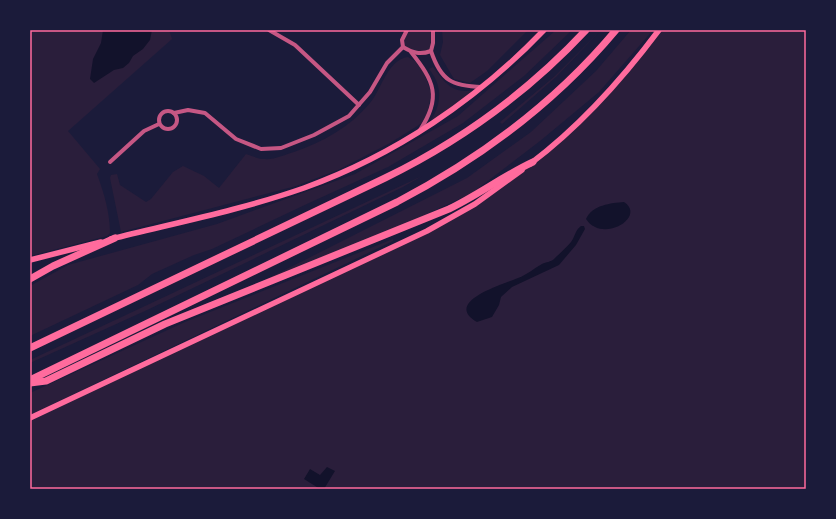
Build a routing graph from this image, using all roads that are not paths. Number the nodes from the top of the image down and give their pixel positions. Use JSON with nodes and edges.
{"nodes":[{"id":1,"x":269,"y":30,"type":"edge"},
{"id":2,"x":407,"y":30,"type":"edge"},
{"id":3,"x":433,"y":30,"type":"edge"},
{"id":4,"x":544,"y":30,"type":"edge"},
{"id":5,"x":586,"y":30,"type":"edge"},
{"id":6,"x":616,"y":30,"type":"edge"},
{"id":7,"x":659,"y":30,"type":"edge"},
{"id":8,"x":403,"y":48,"type":"junction"},
{"id":9,"x":431,"y":51,"type":"junction"},
{"id":10,"x":411,"y":52,"type":"junction"},
{"id":11,"x":483,"y":87,"type":"junction"},
{"id":12,"x":359,"y":105,"type":"junction"},
{"id":13,"x":174,"y":113,"type":"junction"},
{"id":14,"x":159,"y":124,"type":"junction"},
{"id":15,"x":419,"y":132,"type":"junction"},
{"id":16,"x":110,"y":162,"type":"dead end"},
{"id":17,"x":533,"y":162,"type":"junction"},
{"id":18,"x":115,"y":238,"type":"junction"},
{"id":19,"x":30,"y":260,"type":"edge"},
{"id":20,"x":30,"y":279,"type":"edge"},
{"id":21,"x":30,"y":348,"type":"edge"},
{"id":22,"x":30,"y":381,"type":"edge"},
{"id":23,"x":30,"y":418,"type":"edge"}],
"edges":[{"from":1,"to":12,"type":"street"},
{"from":2,"to":8,"type":"street"},
{"from":3,"to":9,"type":"street"},
{"from":4,"to":11,"type":"main road"},
{"from":5,"to":21,"type":"highway"},
{"from":6,"to":22,"type":"highway"},
{"from":7,"to":17,"type":"main road"},
{"from":8,"to":10,"type":"street"},
{"from":8,"to":12,"type":"street"},
{"from":9,"to":10,"type":"street"},
{"from":9,"to":11,"type":"street"},
{"from":10,"to":15,"type":"street"},
{"from":11,"to":15,"type":"main road"},
{"from":12,"to":13,"type":"street"},
{"from":13,"to":14,"type":"street"},
{"from":13,"to":14,"type":"street"},
{"from":14,"to":16,"type":"street"},
{"from":15,"to":18,"type":"main road"},
{"from":17,"to":22,"type":"highway"},
{"from":17,"to":23,"type":"main road"},
{"from":18,"to":19,"type":"main road"},
{"from":18,"to":20,"type":"highway"}]}
